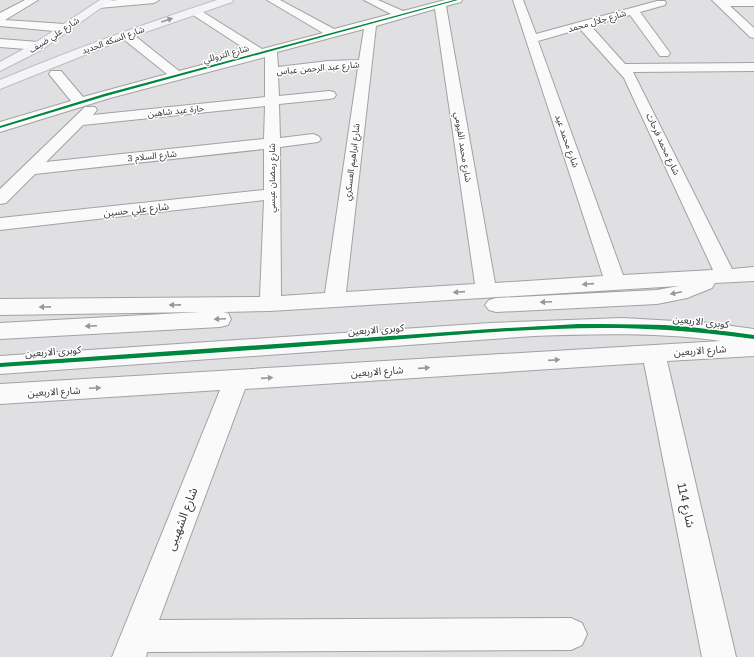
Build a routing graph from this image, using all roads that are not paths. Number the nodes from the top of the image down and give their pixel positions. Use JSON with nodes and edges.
{"nodes":[{"id":1,"x":33,"y":0,"type":"edge"},
{"id":2,"x":154,"y":0,"type":"edge"},
{"id":3,"x":228,"y":0,"type":"edge"},
{"id":4,"x":272,"y":0,"type":"edge"},
{"id":5,"x":369,"y":0,"type":"edge"},
{"id":6,"x":457,"y":0,"type":"edge"},
{"id":7,"x":518,"y":0,"type":"edge"},
{"id":8,"x":719,"y":1,"type":"edge"},
{"id":9,"x":103,"y":3,"type":"edge"},
{"id":10,"x":661,"y":3,"type":"dead end"},
{"id":11,"x":754,"y":3,"type":"edge"},
{"id":12,"x":440,"y":4,"type":"junction"},
{"id":13,"x":0,"y":6,"type":"edge"},
{"id":14,"x":19,"y":8,"type":"junction"},
{"id":15,"x":194,"y":11,"type":"junction"},
{"id":16,"x":633,"y":11,"type":"junction"},
{"id":17,"x":402,"y":15,"type":"junction"},
{"id":18,"x":0,"y":18,"type":"edge"},
{"id":19,"x":0,"y":23,"type":"edge"},
{"id":20,"x":370,"y":24,"type":"junction"},
{"id":21,"x":583,"y":24,"type":"junction"},
{"id":22,"x":65,"y":28,"type":"junction"},
{"id":23,"x":334,"y":34,"type":"junction"},
{"id":24,"x":754,"y":34,"type":"edge"},
{"id":25,"x":126,"y":35,"type":"junction"},
{"id":26,"x":532,"y":39,"type":"junction"},
{"id":27,"x":0,"y":43,"type":"edge"},
{"id":28,"x":39,"y":46,"type":"junction"},
{"id":29,"x":267,"y":52,"type":"junction"},
{"id":30,"x":664,"y":53,"type":"dead end"},
{"id":31,"x":18,"y":58,"type":"junction"},
{"id":32,"x":365,"y":64,"type":"junction"},
{"id":33,"x":0,"y":67,"type":"edge"},
{"id":34,"x":754,"y":67,"type":"edge"},
{"id":35,"x":623,"y":68,"type":"junction"},
{"id":36,"x":53,"y":69,"type":"junction"},
{"id":37,"x":272,"y":72,"type":"junction"},
{"id":38,"x":177,"y":76,"type":"junction"},
{"id":39,"x":0,"y":85,"type":"edge"},
{"id":40,"x":105,"y":95,"type":"junction"},
{"id":41,"x":329,"y":95,"type":"dead end"},
{"id":42,"x":273,"y":101,"type":"junction"},
{"id":43,"x":80,"y":102,"type":"junction"},
{"id":44,"x":80,"y":120,"type":"junction"},
{"id":45,"x":0,"y":126,"type":"edge"},
{"id":46,"x":313,"y":139,"type":"dead end"},
{"id":47,"x":272,"y":143,"type":"junction"},
{"id":48,"x":31,"y":169,"type":"junction"},
{"id":49,"x":273,"y":194,"type":"junction"},
{"id":50,"x":0,"y":199,"type":"edge"},
{"id":51,"x":0,"y":224,"type":"edge"},
{"id":52,"x":754,"y":274,"type":"edge"},
{"id":53,"x":725,"y":275,"type":"junction"},
{"id":54,"x":615,"y":282,"type":"junction"},
{"id":55,"x":486,"y":290,"type":"junction"},
{"id":56,"x":335,"y":300,"type":"junction"},
{"id":57,"x":270,"y":304,"type":"junction"},
{"id":58,"x":0,"y":307,"type":"edge"},
{"id":59,"x":0,"y":331,"type":"edge"},
{"id":60,"x":754,"y":337,"type":"edge"},
{"id":61,"x":754,"y":347,"type":"edge"},
{"id":62,"x":654,"y":353,"type":"junction"},
{"id":63,"x":0,"y":365,"type":"edge"},
{"id":64,"x":236,"y":380,"type":"junction"},
{"id":65,"x":0,"y":394,"type":"edge"},
{"id":66,"x":570,"y":634,"type":"dead end"},
{"id":67,"x":133,"y":647,"type":"edge"},
{"id":68,"x":719,"y":657,"type":"edge"}],
"edges":[{"from":1,"to":14,"type":"street"},
{"from":2,"to":9,"type":"street"},
{"from":3,"to":15,"type":"main road","name":"شارع السكه الحديد"},
{"from":4,"to":23,"type":"street"},
{"from":5,"to":17,"type":"street"},
{"from":6,"to":12,"type":"street","name":"شارع التروللي"},
{"from":7,"to":26,"type":"street","name":"شارع محمد عيد"},
{"from":8,"to":11,"type":"street"},
{"from":8,"to":24,"type":"street"},
{"from":9,"to":22,"type":"main road","name":"شارع علي ضيف"},
{"from":10,"to":16,"type":"street","name":"شارع جلال محمد"},
{"from":12,"to":17,"type":"street","name":"شارع التروللي"},
{"from":12,"to":55,"type":"street","name":"شارع محمد الفيومي"},
{"from":13,"to":14,"type":"street"},
{"from":14,"to":18,"type":"street"},
{"from":25,"to":15,"type":"main road","name":"شارع السكه الحديد","one_way":true},
{"from":15,"to":29,"type":"street"},
{"from":16,"to":21,"type":"street","name":"شارع جلال محمد"},
{"from":16,"to":30,"type":"street"},
{"from":17,"to":20,"type":"street","name":"شارع التروللي"},
{"from":19,"to":22,"type":"street"},
{"from":20,"to":23,"type":"street","name":"شارع التروللي"},
{"from":20,"to":32,"type":"street","name":"شارع ابراهيم العسكري"},
{"from":21,"to":26,"type":"street","name":"شارع جلال محمد"},
{"from":21,"to":35,"type":"street","name":"شارع محمد فرحات"},
{"from":22,"to":28,"type":"main road","name":"شارع علي ضيف"},
{"from":23,"to":29,"type":"street","name":"شارع التروللي"},
{"from":25,"to":36,"type":"main road","name":"شارع السكه الحديد"},
{"from":25,"to":38,"type":"street"},
{"from":26,"to":54,"type":"street","name":"شارع محمد عيد"},
{"from":27,"to":28,"type":"street"},
{"from":28,"to":31,"type":"main road","name":"شارع علي ضيف"},
{"from":29,"to":37,"type":"street","name":"شارع رمضان عيسي"},
{"from":29,"to":38,"type":"street","name":"شارع التروللي"},
{"from":31,"to":33,"type":"main road","name":"شارع علي ضيف"},
{"from":31,"to":36,"type":"main road"},
{"from":32,"to":37,"type":"street","name":"شارع عبد الرحمن عباس"},
{"from":32,"to":56,"type":"street","name":"شارع ابراهيم العسكري"},
{"from":34,"to":35,"type":"street"},
{"from":35,"to":53,"type":"street","name":"شارع محمد فرحات"},
{"from":36,"to":39,"type":"main road","name":"شارع السكه الحديد"},
{"from":36,"to":43,"type":"street"},
{"from":37,"to":42,"type":"street","name":"شارع رمضان عيسي"},
{"from":38,"to":40,"type":"street","name":"شارع التروللي"},
{"from":40,"to":43,"type":"street","name":"شارع التروللي"},
{"from":40,"to":44,"type":"street"},
{"from":41,"to":42,"type":"street","name":"حارة عيد شاهين"},
{"from":42,"to":44,"type":"street","name":"حارة عيد شاهين"},
{"from":42,"to":47,"type":"street","name":"شارع رمضان عيسي"},
{"from":43,"to":45,"type":"street","name":"شارع التروللي"},
{"from":44,"to":48,"type":"street"},
{"from":46,"to":47,"type":"street","name":"شارع السلام 3"},
{"from":47,"to":48,"type":"street","name":"شارع السلام 3"},
{"from":47,"to":49,"type":"street","name":"شارع رمضان عيسي"},
{"from":48,"to":50,"type":"street"},
{"from":49,"to":51,"type":"street","name":"شارع علي حسين"},
{"from":49,"to":57,"type":"street","name":"شارع رمضان عيسي"},
{"from":52,"to":53,"type":"street"},
{"from":53,"to":54,"type":"street"},
{"from":53,"to":59,"type":"street","name":"كوبرى الاربعين","one_way":true},
{"from":54,"to":55,"type":"street","one_way":true},
{"from":55,"to":56,"type":"street","one_way":true},
{"from":56,"to":57,"type":"street"},
{"from":57,"to":58,"type":"street","one_way":true},
{"from":60,"to":63,"type":"street","name":"كوبرى الاربعين"},
{"from":61,"to":62,"type":"street","name":"شارع الاربعين"},
{"from":64,"to":62,"type":"street","name":"شارع الاربعين","one_way":true},
{"from":62,"to":68,"type":"street","name":"شارع 114"},
{"from":65,"to":64,"type":"street","name":"شارع الاربعين","one_way":true},
{"from":64,"to":67,"type":"street","name":"شارع الشهيبى"},
{"from":66,"to":67,"type":"street"}]}
